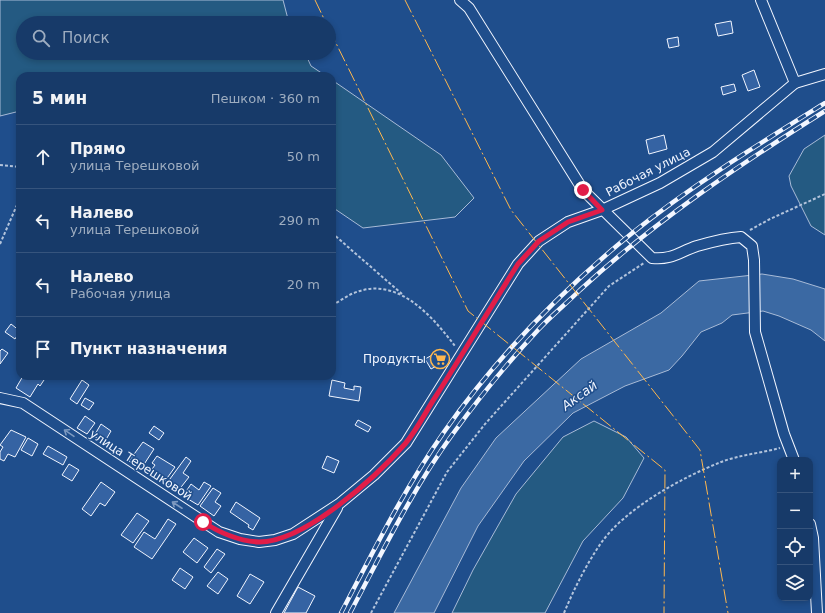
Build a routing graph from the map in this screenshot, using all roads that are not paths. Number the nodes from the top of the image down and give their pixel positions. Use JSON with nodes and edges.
{"nodes":[{"id":1,"x":460,"y":0,"type":"edge"},
{"id":2,"x":761,"y":0,"type":"edge"},
{"id":3,"x":825,"y":74,"type":"edge"},
{"id":4,"x":795,"y":83,"type":"junction"},
{"id":5,"x":602,"y":210,"type":"junction"},
{"id":6,"x":0,"y":398,"type":"edge"},
{"id":7,"x":793,"y":457,"type":"edge"},
{"id":8,"x":339,"y":504,"type":"junction"},
{"id":9,"x":811,"y":529,"type":"edge"},
{"id":10,"x":276,"y":613,"type":"edge"},
{"id":11,"x":818,"y":613,"type":"edge"}],
"edges":[{"from":1,"to":5,"type":"street","name":"Рабочая улица"},
{"from":2,"to":4,"type":"street"},
{"from":3,"to":4,"type":"street"},
{"from":4,"to":5,"type":"street","name":"Рабочая улица"},
{"from":5,"to":7,"type":"street"},
{"from":5,"to":8,"type":"street","name":"улица Терешковой"},
{"from":8,"to":6,"type":"street","name":"улица Терешковой","one_way":true},
{"from":8,"to":10,"type":"street"},
{"from":9,"to":11,"type":"street"}]}
